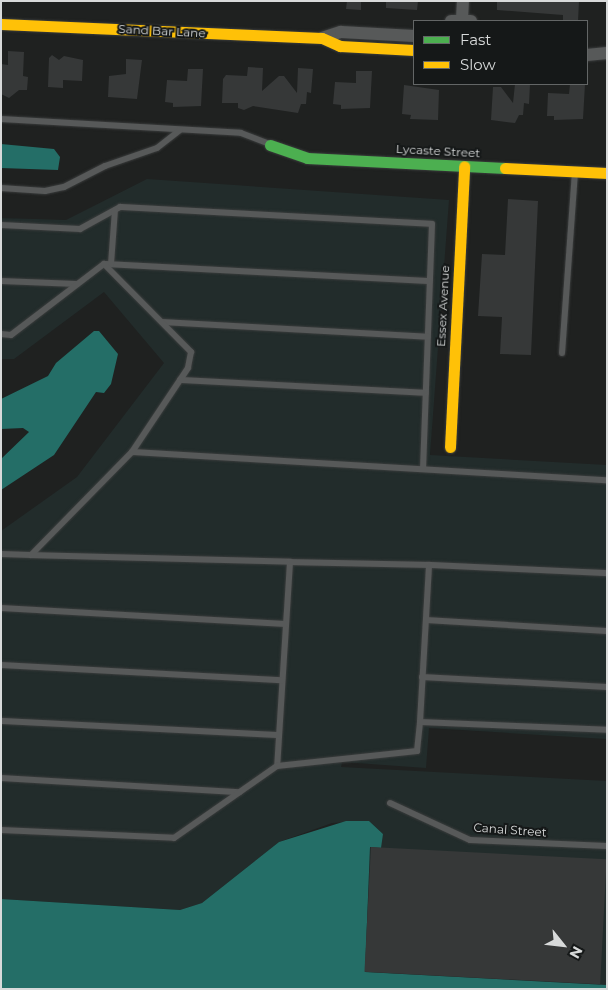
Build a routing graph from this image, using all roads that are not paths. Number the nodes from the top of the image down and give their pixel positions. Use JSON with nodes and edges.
{"nodes":[{"id":1,"x":463,"y":1,"type":"edge"},
{"id":2,"x":461,"y":20,"type":"edge"},
{"id":3,"x":1,"y":24,"type":"edge"},
{"id":4,"x":413,"y":36,"type":"edge"},
{"id":5,"x":322,"y":38,"type":"junction"},
{"id":6,"x":413,"y":50,"type":"edge"},
{"id":7,"x":1,"y":119,"type":"edge"},
{"id":8,"x":180,"y":130,"type":"junction"},
{"id":9,"x":270,"y":145,"type":"joint"},
{"id":10,"x":464,"y":166,"type":"junction"},
{"id":11,"x":575,"y":171,"type":"junction"},
{"id":12,"x":607,"y":173,"type":"edge"},
{"id":13,"x":1,"y":188,"type":"edge"},
{"id":14,"x":115,"y":210,"type":"junction"},
{"id":15,"x":1,"y":225,"type":"edge"},
{"id":16,"x":108,"y":264,"type":"junction"},
{"id":17,"x":1,"y":281,"type":"edge"},
{"id":18,"x":430,"y":281,"type":"junction"},
{"id":19,"x":78,"y":284,"type":"junction"},
{"id":20,"x":162,"y":322,"type":"junction"},
{"id":21,"x":1,"y":334,"type":"edge"},
{"id":22,"x":428,"y":337,"type":"junction"},
{"id":23,"x":562,"y":353,"type":"dead end"},
{"id":24,"x":180,"y":380,"type":"junction"},
{"id":25,"x":426,"y":393,"type":"junction"},
{"id":26,"x":450,"y":447,"type":"dead end"},
{"id":27,"x":132,"y":452,"type":"junction"},
{"id":28,"x":423,"y":469,"type":"junction"},
{"id":29,"x":607,"y":480,"type":"edge"},
{"id":30,"x":1,"y":554,"type":"edge"},
{"id":31,"x":31,"y":555,"type":"junction"},
{"id":32,"x":290,"y":562,"type":"junction"},
{"id":33,"x":429,"y":565,"type":"junction"},
{"id":34,"x":607,"y":573,"type":"edge"},
{"id":35,"x":1,"y":608,"type":"edge"},
{"id":36,"x":426,"y":620,"type":"junction"},
{"id":37,"x":286,"y":624,"type":"junction"},
{"id":38,"x":607,"y":631,"type":"edge"},
{"id":39,"x":1,"y":665,"type":"edge"},
{"id":40,"x":422,"y":677,"type":"junction"},
{"id":41,"x":282,"y":680,"type":"junction"},
{"id":42,"x":607,"y":687,"type":"edge"},
{"id":43,"x":1,"y":721,"type":"edge"},
{"id":44,"x":420,"y":722,"type":"junction"},
{"id":45,"x":607,"y":730,"type":"edge"},
{"id":46,"x":279,"y":735,"type":"junction"},
{"id":47,"x":277,"y":766,"type":"junction"},
{"id":48,"x":1,"y":778,"type":"edge"},
{"id":49,"x":240,"y":792,"type":"junction"},
{"id":50,"x":390,"y":803,"type":"dead end"},
{"id":51,"x":1,"y":830,"type":"edge"},
{"id":52,"x":607,"y":846,"type":"edge"}],
"edges":[{"from":1,"to":2,"type":"street"},
{"from":3,"to":5,"type":"street","name":"Sand Bar Lane"},
{"from":4,"to":5,"type":"street","name":"Sand Bar Lane"},
{"from":5,"to":6,"type":"street","name":"Sand Bar Lane"},
{"from":7,"to":8,"type":"lane"},
{"from":8,"to":9,"type":"lane"},
{"from":8,"to":13,"type":"lane"},
{"from":9,"to":10,"type":"street","name":"Lycaste Street"},
{"from":10,"to":11,"type":"street","name":"Lycaste Street"},
{"from":10,"to":26,"type":"street","name":"Essex Avenue"},
{"from":11,"to":12,"type":"street","name":"Lycaste Street"},
{"from":11,"to":23,"type":"lane"},
{"from":14,"to":15,"type":"lane"},
{"from":14,"to":16,"type":"lane"},
{"from":14,"to":18,"type":"lane"},
{"from":16,"to":18,"type":"lane"},
{"from":16,"to":19,"type":"lane"},
{"from":16,"to":20,"type":"lane"},
{"from":17,"to":19,"type":"lane"},
{"from":18,"to":22,"type":"lane"},
{"from":19,"to":21,"type":"lane"},
{"from":20,"to":22,"type":"lane"},
{"from":20,"to":24,"type":"lane"},
{"from":22,"to":25,"type":"lane"},
{"from":24,"to":25,"type":"lane"},
{"from":24,"to":27,"type":"lane"},
{"from":25,"to":28,"type":"lane"},
{"from":27,"to":28,"type":"lane"},
{"from":27,"to":31,"type":"lane"},
{"from":28,"to":29,"type":"lane"},
{"from":30,"to":31,"type":"lane"},
{"from":31,"to":32,"type":"lane"},
{"from":32,"to":33,"type":"lane"},
{"from":32,"to":37,"type":"lane"},
{"from":33,"to":34,"type":"lane"},
{"from":33,"to":36,"type":"lane"},
{"from":35,"to":37,"type":"lane"},
{"from":36,"to":38,"type":"lane"},
{"from":36,"to":40,"type":"lane"},
{"from":37,"to":41,"type":"lane"},
{"from":39,"to":41,"type":"lane"},
{"from":40,"to":42,"type":"lane"},
{"from":40,"to":44,"type":"lane"},
{"from":41,"to":46,"type":"lane"},
{"from":43,"to":46,"type":"lane"},
{"from":44,"to":45,"type":"lane"},
{"from":44,"to":47,"type":"lane"},
{"from":46,"to":47,"type":"lane"},
{"from":47,"to":49,"type":"lane"},
{"from":48,"to":49,"type":"lane"},
{"from":49,"to":51,"type":"lane"},
{"from":50,"to":52,"type":"lane","name":"Canal Street"}]}
